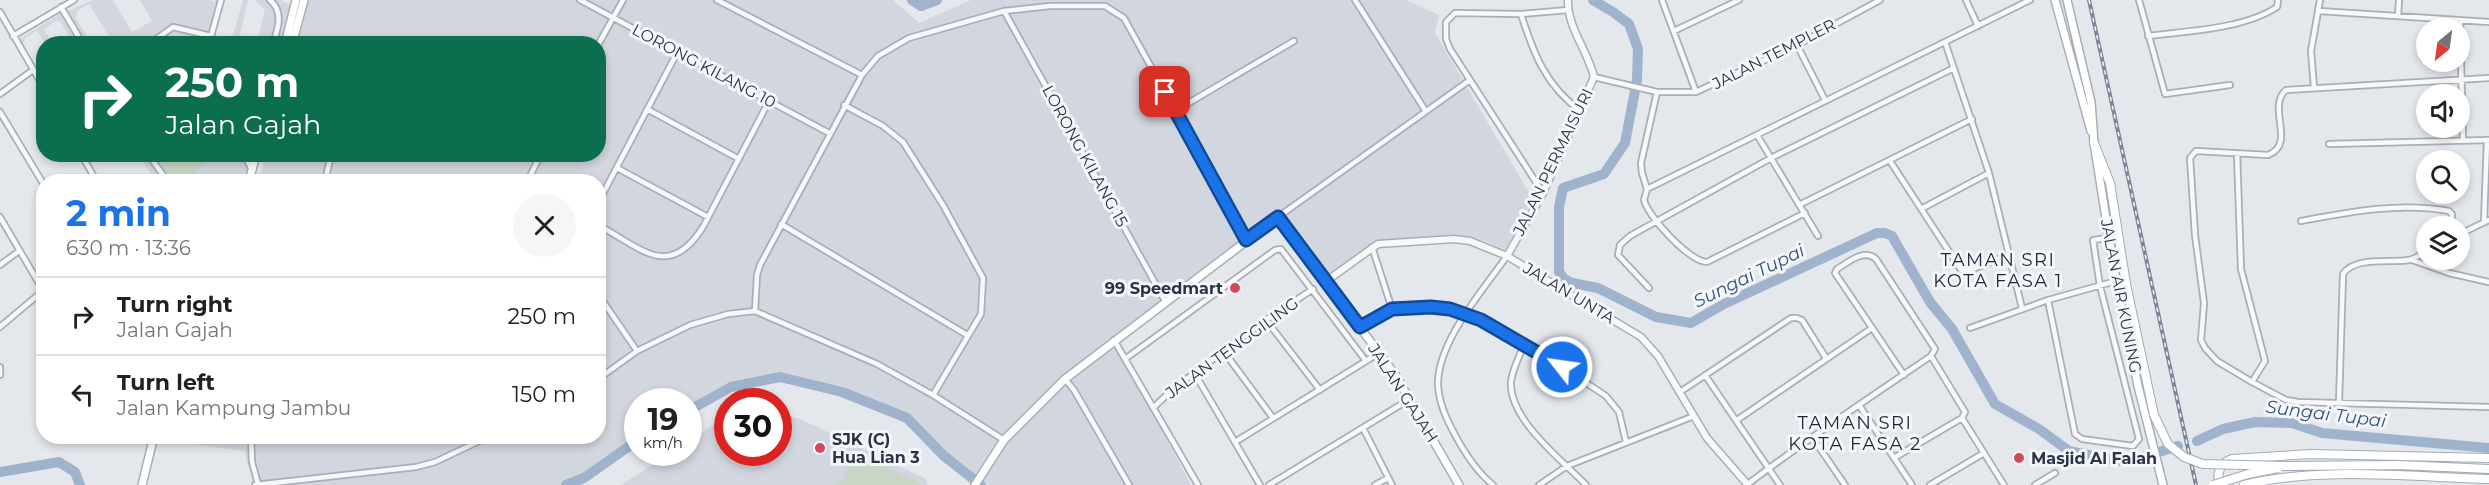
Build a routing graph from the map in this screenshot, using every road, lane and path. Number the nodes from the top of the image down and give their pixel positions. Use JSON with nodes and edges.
{"nodes":[{"id":1,"x":75,"y":0,"type":"edge"},
{"id":2,"x":221,"y":0,"type":"edge"},
{"id":3,"x":270,"y":0,"type":"edge"},
{"id":4,"x":296,"y":0,"type":"edge"},
{"id":5,"x":304,"y":0,"type":"edge"},
{"id":6,"x":580,"y":0,"type":"edge"},
{"id":7,"x":623,"y":0,"type":"edge"},
{"id":8,"x":717,"y":0,"type":"edge"},
{"id":9,"x":1355,"y":0,"type":"edge"},
{"id":10,"x":1568,"y":0,"type":"edge"},
{"id":11,"x":1662,"y":0,"type":"edge"},
{"id":12,"x":1739,"y":0,"type":"edge"},
{"id":13,"x":1880,"y":0,"type":"edge"},
{"id":14,"x":1965,"y":0,"type":"edge"},
{"id":15,"x":2030,"y":0,"type":"edge"},
{"id":16,"x":2055,"y":0,"type":"edge"},
{"id":17,"x":2067,"y":0,"type":"edge"},
{"id":18,"x":2139,"y":0,"type":"edge"},
{"id":19,"x":2278,"y":0,"type":"edge"},
{"id":20,"x":2320,"y":0,"type":"edge"},
{"id":21,"x":2399,"y":0,"type":"edge"},
{"id":22,"x":61,"y":7,"type":"junction"},
{"id":23,"x":1568,"y":10,"type":"junction"},
{"id":24,"x":2319,"y":10,"type":"junction"},
{"id":25,"x":1004,"y":11,"type":"junction"},
{"id":26,"x":0,"y":12,"type":"edge"},
{"id":27,"x":1521,"y":14,"type":"junction"},
{"id":28,"x":2398,"y":16,"type":"junction"},
{"id":29,"x":613,"y":17,"type":"junction"},
{"id":30,"x":2419,"y":18,"type":"edge"},
{"id":31,"x":2470,"y":22,"type":"edge"},
{"id":32,"x":2489,"y":22,"type":"edge"},
{"id":33,"x":1978,"y":26,"type":"junction"},
{"id":34,"x":1674,"y":31,"type":"junction"},
{"id":35,"x":13,"y":36,"type":"junction"},
{"id":36,"x":78,"y":36,"type":"edge"},
{"id":37,"x":160,"y":36,"type":"edge"},
{"id":38,"x":211,"y":36,"type":"joint"},
{"id":39,"x":275,"y":36,"type":"edge"},
{"id":40,"x":287,"y":36,"type":"edge"},
{"id":41,"x":294,"y":36,"type":"edge"},
{"id":42,"x":603,"y":36,"type":"edge"},
{"id":43,"x":2148,"y":36,"type":"junction"},
{"id":44,"x":1294,"y":41,"type":"dead end"},
{"id":45,"x":1945,"y":42,"type":"junction"},
{"id":46,"x":1797,"y":45,"type":"junction"},
{"id":47,"x":678,"y":51,"type":"junction"},
{"id":48,"x":1954,"y":68,"type":"junction"},
{"id":49,"x":33,"y":70,"type":"junction"},
{"id":50,"x":2462,"y":72,"type":"edge"},
{"id":51,"x":36,"y":75,"type":"edge"},
{"id":52,"x":862,"y":75,"type":"junction"},
{"id":53,"x":1594,"y":77,"type":"junction"},
{"id":54,"x":2489,"y":78,"type":"edge"},
{"id":55,"x":2462,"y":79,"type":"junction"},
{"id":56,"x":1470,"y":80,"type":"junction"},
{"id":57,"x":2229,"y":85,"type":"dead end"},
{"id":58,"x":2314,"y":87,"type":"junction"},
{"id":59,"x":1657,"y":92,"type":"junction"},
{"id":60,"x":1696,"y":92,"type":"junction"},
{"id":61,"x":0,"y":94,"type":"edge"},
{"id":62,"x":1825,"y":100,"type":"junction"},
{"id":63,"x":769,"y":101,"type":"junction"},
{"id":64,"x":844,"y":105,"type":"junction"},
{"id":65,"x":647,"y":109,"type":"junction"},
{"id":66,"x":1425,"y":110,"type":"junction"},
{"id":67,"x":1175,"y":111,"type":"junction"},
{"id":68,"x":1581,"y":111,"type":"junction"},
{"id":69,"x":0,"y":112,"type":"edge"},
{"id":70,"x":1972,"y":119,"type":"junction"},
{"id":71,"x":829,"y":133,"type":"junction"},
{"id":72,"x":1757,"y":135,"type":"junction"},
{"id":73,"x":2488,"y":140,"type":"edge"},
{"id":74,"x":2463,"y":141,"type":"junction"},
{"id":75,"x":2094,"y":142,"type":"junction"},
{"id":76,"x":2329,"y":144,"type":"dead end"},
{"id":77,"x":2237,"y":153,"type":"junction"},
{"id":78,"x":1771,"y":158,"type":"junction"},
{"id":79,"x":739,"y":159,"type":"junction"},
{"id":80,"x":1890,"y":161,"type":"junction"},
{"id":81,"x":248,"y":162,"type":"edge"},
{"id":82,"x":254,"y":162,"type":"edge"},
{"id":83,"x":617,"y":168,"type":"junction"},
{"id":84,"x":252,"y":171,"type":"junction"},
{"id":85,"x":1989,"y":173,"type":"junction"},
{"id":86,"x":37,"y":174,"type":"edge"},
{"id":87,"x":251,"y":174,"type":"edge"},
{"id":88,"x":606,"y":188,"type":"edge"},
{"id":89,"x":1647,"y":189,"type":"junction"},
{"id":90,"x":1542,"y":193,"type":"junction"},
{"id":91,"x":1799,"y":205,"type":"junction"},
{"id":92,"x":1921,"y":209,"type":"junction"},
{"id":93,"x":1805,"y":213,"type":"junction"},
{"id":94,"x":2452,"y":216,"type":"edge"},
{"id":95,"x":0,"y":217,"type":"edge"},
{"id":96,"x":708,"y":217,"type":"junction"},
{"id":97,"x":1278,"y":217,"type":"junction"},
{"id":98,"x":1655,"y":220,"type":"junction"},
{"id":99,"x":2301,"y":220,"type":"dead end"},
{"id":100,"x":2487,"y":221,"type":"edge"},
{"id":101,"x":781,"y":224,"type":"junction"},
{"id":102,"x":606,"y":229,"type":"edge"},
{"id":103,"x":2470,"y":229,"type":"edge"},
{"id":104,"x":1818,"y":236,"type":"dead end"},
{"id":105,"x":2108,"y":238,"type":"junction"},
{"id":106,"x":1246,"y":240,"type":"junction"},
{"id":107,"x":1372,"y":247,"type":"junction"},
{"id":108,"x":19,"y":251,"type":"junction"},
{"id":109,"x":2008,"y":255,"type":"junction"},
{"id":110,"x":1508,"y":256,"type":"junction"},
{"id":111,"x":2416,"y":258,"type":"edge"},
{"id":112,"x":2412,"y":260,"type":"junction"},
{"id":113,"x":0,"y":265,"type":"edge"},
{"id":114,"x":36,"y":279,"type":"edge"},
{"id":115,"x":2116,"y":281,"type":"junction"},
{"id":116,"x":1325,"y":282,"type":"junction"},
{"id":117,"x":2489,"y":282,"type":"edge"},
{"id":118,"x":2100,"y":286,"type":"junction"},
{"id":119,"x":1649,"y":288,"type":"dead end"},
{"id":120,"x":1313,"y":289,"type":"junction"},
{"id":121,"x":36,"y":297,"type":"edge"},
{"id":122,"x":2048,"y":300,"type":"junction"},
{"id":123,"x":1165,"y":301,"type":"junction"},
{"id":124,"x":606,"y":306,"type":"edge"},
{"id":125,"x":2022,"y":308,"type":"junction"},
{"id":126,"x":1392,"y":309,"type":"junction"},
{"id":127,"x":755,"y":311,"type":"junction"},
{"id":128,"x":1467,"y":314,"type":"junction"},
{"id":129,"x":1266,"y":320,"type":"junction"},
{"id":130,"x":0,"y":327,"type":"edge"},
{"id":131,"x":1360,"y":327,"type":"junction"},
{"id":132,"x":1872,"y":328,"type":"junction"},
{"id":133,"x":1970,"y":328,"type":"dead end"},
{"id":134,"x":967,"y":335,"type":"junction"},
{"id":135,"x":1114,"y":340,"type":"junction"},
{"id":136,"x":1524,"y":345,"type":"junction"},
{"id":137,"x":637,"y":351,"type":"junction"},
{"id":138,"x":1224,"y":353,"type":"junction"},
{"id":139,"x":1379,"y":353,"type":"junction"},
{"id":140,"x":1930,"y":356,"type":"junction"},
{"id":141,"x":1826,"y":358,"type":"junction"},
{"id":142,"x":1125,"y":359,"type":"junction"},
{"id":143,"x":1366,"y":361,"type":"junction"},
{"id":144,"x":0,"y":367,"type":"edge"},
{"id":145,"x":606,"y":373,"type":"edge"},
{"id":146,"x":1195,"y":374,"type":"junction"},
{"id":147,"x":0,"y":375,"type":"edge"},
{"id":148,"x":1706,"y":375,"type":"junction"},
{"id":149,"x":1904,"y":375,"type":"junction"},
{"id":150,"x":1065,"y":379,"type":"junction"},
{"id":151,"x":2252,"y":382,"type":"junction"},
{"id":152,"x":1320,"y":390,"type":"junction"},
{"id":153,"x":1680,"y":392,"type":"junction"},
{"id":154,"x":933,"y":395,"type":"junction"},
{"id":155,"x":1410,"y":399,"type":"junction"},
{"id":156,"x":2339,"y":403,"type":"junction"},
{"id":157,"x":1858,"y":405,"type":"junction"},
{"id":158,"x":2489,"y":407,"type":"edge"},
{"id":159,"x":1153,"y":408,"type":"junction"},
{"id":160,"x":1694,"y":416,"type":"junction"},
{"id":161,"x":1962,"y":417,"type":"junction"},
{"id":162,"x":1273,"y":418,"type":"junction"},
{"id":163,"x":1737,"y":420,"type":"junction"},
{"id":164,"x":1363,"y":428,"type":"junction"},
{"id":165,"x":1812,"y":437,"type":"junction"},
{"id":166,"x":1004,"y":440,"type":"junction"},
{"id":167,"x":1235,"y":442,"type":"junction"},
{"id":168,"x":1626,"y":442,"type":"junction"},
{"id":169,"x":152,"y":444,"type":"edge"},
{"id":170,"x":251,"y":444,"type":"edge"},
{"id":171,"x":473,"y":444,"type":"edge"},
{"id":172,"x":1984,"y":453,"type":"junction"},
{"id":173,"x":1894,"y":458,"type":"junction"},
{"id":174,"x":2489,"y":458,"type":"edge"},
{"id":175,"x":1568,"y":466,"type":"junction"},
{"id":176,"x":2288,"y":466,"type":"junction"},
{"id":177,"x":1769,"y":468,"type":"junction"},
{"id":178,"x":2489,"y":469,"type":"edge"},
{"id":179,"x":2055,"y":473,"type":"dead end"},
{"id":180,"x":1388,"y":478,"type":"junction"},
{"id":181,"x":2489,"y":479,"type":"edge"},
{"id":182,"x":2161,"y":483,"type":"edge"},
{"id":183,"x":142,"y":485,"type":"edge"},
{"id":184,"x":256,"y":485,"type":"edge"},
{"id":185,"x":975,"y":485,"type":"edge"},
{"id":186,"x":1129,"y":485,"type":"edge"},
{"id":187,"x":1198,"y":485,"type":"edge"},
{"id":188,"x":1260,"y":485,"type":"edge"},
{"id":189,"x":1269,"y":485,"type":"edge"},
{"id":190,"x":1376,"y":485,"type":"edge"},
{"id":191,"x":1392,"y":485,"type":"edge"},
{"id":192,"x":1459,"y":485,"type":"edge"},
{"id":193,"x":1493,"y":485,"type":"edge"},
{"id":194,"x":1539,"y":485,"type":"edge"},
{"id":195,"x":1586,"y":485,"type":"edge"},
{"id":196,"x":1748,"y":485,"type":"edge"},
{"id":197,"x":1780,"y":485,"type":"edge"},
{"id":198,"x":1845,"y":485,"type":"edge"},
{"id":199,"x":1912,"y":485,"type":"edge"},
{"id":200,"x":1930,"y":485,"type":"edge"},
{"id":201,"x":2004,"y":485,"type":"edge"},
{"id":202,"x":2035,"y":485,"type":"edge"},
{"id":203,"x":2213,"y":485,"type":"edge"},
{"id":204,"x":2219,"y":485,"type":"edge"},
{"id":205,"x":2244,"y":485,"type":"edge"}],
"edges":[{"from":1,"to":22,"type":"street"},
{"from":2,"to":38,"type":"street"},
{"from":3,"to":39,"type":"street"},
{"from":4,"to":40,"type":"main road"},
{"from":5,"to":41,"type":"main road"},
{"from":6,"to":29,"type":"street","name":"LORONG KILANG 10"},
{"from":7,"to":29,"type":"street"},
{"from":8,"to":52,"type":"street"},
{"from":9,"to":66,"type":"street"},
{"from":10,"to":23,"type":"street","name":"JALAN PERMAISURI"},
{"from":11,"to":34,"type":"street"},
{"from":12,"to":34,"type":"street"},
{"from":13,"to":46,"type":"street","name":"JALAN TEMPLER"},
{"from":14,"to":33,"type":"street"},
{"from":15,"to":33,"type":"street"},
{"from":16,"to":75,"type":"main road","name":"JALAN AIR KUNING"},
{"from":17,"to":75,"type":"main road","name":"JALAN AIR KUNING"},
{"from":18,"to":43,"type":"street"},
{"from":19,"to":43,"type":"street"},
{"from":20,"to":24,"type":"street"},
{"from":21,"to":28,"type":"street"},
{"from":22,"to":35,"type":"street"},
{"from":22,"to":36,"type":"street"},
{"from":23,"to":27,"type":"street"},
{"from":23,"to":53,"type":"street","name":"JALAN PERMAISURI"},
{"from":24,"to":28,"type":"street"},
{"from":24,"to":58,"type":"street"},
{"from":25,"to":52,"type":"street"},
{"from":25,"to":67,"type":"street"},
{"from":25,"to":123,"type":"street","name":"LORONG KILANG 15"},
{"from":26,"to":35,"type":"street"},
{"from":27,"to":56,"type":"street"},
{"from":27,"to":68,"type":"street"},
{"from":28,"to":30,"type":"street"},
{"from":29,"to":42,"type":"street"},
{"from":29,"to":47,"type":"street","name":"LORONG KILANG 10"},
{"from":31,"to":32,"type":"street"},
{"from":33,"to":45,"type":"street"},
{"from":34,"to":60,"type":"street"},
{"from":35,"to":49,"type":"street"},
{"from":37,"to":38,"type":"street"},
{"from":43,"to":57,"type":"street"},
{"from":44,"to":67,"type":"street"},
{"from":45,"to":48,"type":"street"},
{"from":45,"to":62,"type":"street"},
{"from":46,"to":60,"type":"street","name":"JALAN TEMPLER"},
{"from":46,"to":62,"type":"street"},
{"from":47,"to":63,"type":"street","name":"LORONG KILANG 10"},
{"from":47,"to":65,"type":"street"},
{"from":48,"to":70,"type":"street"},
{"from":48,"to":78,"type":"street"},
{"from":49,"to":51,"type":"street"},
{"from":49,"to":61,"type":"street"},
{"from":50,"to":55,"type":"street"},
{"from":52,"to":64,"type":"street"},
{"from":53,"to":59,"type":"street","name":"JALAN TEMPLER"},
{"from":53,"to":68,"type":"street","name":"JALAN PERMAISURI"},
{"from":54,"to":55,"type":"street"},
{"from":55,"to":58,"type":"street"},
{"from":55,"to":74,"type":"street"},
{"from":56,"to":66,"type":"street"},
{"from":56,"to":90,"type":"street"},
{"from":58,"to":77,"type":"street"},
{"from":59,"to":60,"type":"street","name":"JALAN TEMPLER"},
{"from":59,"to":89,"type":"street"},
{"from":62,"to":72,"type":"street"},
{"from":63,"to":71,"type":"street","name":"LORONG KILANG 10"},
{"from":63,"to":79,"type":"street"},
{"from":64,"to":71,"type":"street"},
{"from":64,"to":134,"type":"street"},
{"from":65,"to":79,"type":"street"},
{"from":65,"to":83,"type":"street"},
{"from":66,"to":97,"type":"street"},
{"from":67,"to":106,"type":"street"},
{"from":68,"to":90,"type":"street","name":"JALAN PERMAISURI"},
{"from":69,"to":86,"type":"street"},
{"from":70,"to":80,"type":"street"},
{"from":70,"to":85,"type":"street"},
{"from":71,"to":101,"type":"street"},
{"from":72,"to":78,"type":"street"},
{"from":72,"to":89,"type":"street"},
{"from":73,"to":74,"type":"street"},
{"from":73,"to":100,"type":"street"},
{"from":74,"to":76,"type":"street"},
{"from":75,"to":105,"type":"main road","name":"JALAN AIR KUNING"},
{"from":75,"to":176,"type":"main road","bridge":true},
{"from":77,"to":151,"type":"street"},
{"from":77,"to":151,"type":"street"},
{"from":78,"to":91,"type":"street"},
{"from":78,"to":98,"type":"street"},
{"from":79,"to":96,"type":"street"},
{"from":80,"to":91,"type":"street"},
{"from":80,"to":92,"type":"street"},
{"from":81,"to":84,"type":"street"},
{"from":82,"to":84,"type":"main road"},
{"from":83,"to":88,"type":"street"},
{"from":83,"to":96,"type":"street"},
{"from":84,"to":87,"type":"main road"},
{"from":85,"to":92,"type":"street"},
{"from":85,"to":109,"type":"street"},
{"from":89,"to":98,"type":"street"},
{"from":90,"to":110,"type":"street","name":"JALAN PERMAISURI"},
{"from":91,"to":93,"type":"street"},
{"from":92,"to":109,"type":"street"},
{"from":93,"to":98,"type":"street"},
{"from":93,"to":104,"type":"street"},
{"from":94,"to":99,"type":"street"},
{"from":95,"to":108,"type":"street"},
{"from":96,"to":102,"type":"street"},
{"from":97,"to":106,"type":"main road"},
{"from":97,"to":116,"type":"main road","name":"JALAN GAJAH"},
{"from":98,"to":119,"type":"street"},
{"from":100,"to":103,"type":"street"},
{"from":101,"to":127,"type":"street"},
{"from":101,"to":134,"type":"street"},
{"from":105,"to":115,"type":"main road","name":"JALAN AIR KUNING"},
{"from":105,"to":118,"type":"street"},
{"from":106,"to":123,"type":"main road"},
{"from":107,"to":110,"type":"street","name":"JALAN UNTA"},
{"from":107,"to":116,"type":"street","name":"JALAN UNTA"},
{"from":107,"to":126,"type":"street"},
{"from":108,"to":113,"type":"street"},
{"from":108,"to":114,"type":"street"},
{"from":109,"to":125,"type":"street"},
{"from":110,"to":128,"type":"street"},
{"from":110,"to":153,"type":"street","name":"JALAN UNTA"},
{"from":111,"to":112,"type":"street"},
{"from":112,"to":117,"type":"street"},
{"from":112,"to":156,"type":"street"},
{"from":115,"to":118,"type":"street"},
{"from":115,"to":182,"type":"main road","name":"JALAN AIR KUNING"},
{"from":116,"to":131,"type":"main road","name":"JALAN GAJAH"},
{"from":118,"to":122,"type":"street"},
{"from":118,"to":122,"type":"street"},
{"from":120,"to":129,"type":"street","name":"JALAN TENGGILING"},
{"from":120,"to":142,"type":"street","name":"JALAN GAJAH"},
{"from":120,"to":143,"type":"street","name":"JALAN GAJAH"},
{"from":121,"to":130,"type":"street"},
{"from":122,"to":125,"type":"street"},
{"from":123,"to":135,"type":"main road"},
{"from":124,"to":137,"type":"street"},
{"from":125,"to":133,"type":"street"},
{"from":126,"to":128,"type":"street"},
{"from":126,"to":131,"type":"street"},
{"from":127,"to":137,"type":"street"},
{"from":127,"to":154,"type":"street"},
{"from":128,"to":136,"type":"street"},
{"from":128,"to":193,"type":"street"},
{"from":129,"to":138,"type":"street","name":"JALAN TENGGILING"},
{"from":129,"to":152,"type":"street"},
{"from":131,"to":139,"type":"main road","name":"JALAN GAJAH"},
{"from":132,"to":140,"type":"street"},
{"from":132,"to":141,"type":"street"},
{"from":132,"to":149,"type":"street"},
{"from":134,"to":154,"type":"street"},
{"from":135,"to":142,"type":"street"},
{"from":135,"to":150,"type":"main road"},
{"from":136,"to":168,"type":"street"},
{"from":136,"to":175,"type":"street"},
{"from":137,"to":145,"type":"street"},
{"from":138,"to":146,"type":"street","name":"JALAN TENGGILING"},
{"from":138,"to":162,"type":"street"},
{"from":139,"to":143,"type":"street"},
{"from":139,"to":155,"type":"main road","name":"JALAN GAJAH"},
{"from":140,"to":149,"type":"street"},
{"from":140,"to":161,"type":"street"},
{"from":141,"to":148,"type":"street"},
{"from":141,"to":163,"type":"street"},
{"from":142,"to":159,"type":"street"},
{"from":143,"to":152,"type":"street"},
{"from":144,"to":147,"type":"street"},
{"from":146,"to":159,"type":"street","name":"JALAN TENGGILING"},
{"from":146,"to":167,"type":"street"},
{"from":148,"to":153,"type":"street"},
{"from":148,"to":163,"type":"street"},
{"from":149,"to":157,"type":"street"},
{"from":150,"to":166,"type":"main road"},
{"from":150,"to":186,"type":"street"},
{"from":151,"to":156,"type":"street"},
{"from":152,"to":162,"type":"street"},
{"from":153,"to":160,"type":"street","name":"JALAN UNTA"},
{"from":154,"to":166,"type":"street"},
{"from":155,"to":164,"type":"street"},
{"from":155,"to":192,"type":"main road","name":"JALAN GAJAH"},
{"from":156,"to":158,"type":"street"},
{"from":157,"to":165,"type":"street"},
{"from":157,"to":173,"type":"street"},
{"from":159,"to":187,"type":"street"},
{"from":160,"to":168,"type":"street"},
{"from":160,"to":196,"type":"street","name":"JALAN UNTA"},
{"from":161,"to":172,"type":"street"},
{"from":161,"to":173,"type":"street"},
{"from":162,"to":167,"type":"street"},
{"from":163,"to":177,"type":"street"},
{"from":164,"to":180,"type":"street"},
{"from":164,"to":189,"type":"street"},
{"from":165,"to":177,"type":"street"},
{"from":165,"to":198,"type":"street"},
{"from":166,"to":185,"type":"main road"},
{"from":167,"to":188,"type":"street"},
{"from":168,"to":175,"type":"street"},
{"from":169,"to":183,"type":"main road"},
{"from":170,"to":184,"type":"street"},
{"from":171,"to":184,"type":"street"},
{"from":172,"to":200,"type":"street"},
{"from":172,"to":201,"type":"street"},
{"from":173,"to":199,"type":"street"},
{"from":174,"to":204,"type":"main road"},
{"from":175,"to":194,"type":"street"},
{"from":175,"to":195,"type":"street"},
{"from":176,"to":178,"type":"main road"},
{"from":176,"to":203,"type":"main road","bridge":true},
{"from":177,"to":196,"type":"street"},
{"from":177,"to":197,"type":"street"},
{"from":179,"to":202,"type":"street"},
{"from":180,"to":190,"type":"street"},
{"from":180,"to":191,"type":"street"},
{"from":181,"to":205,"type":"main road"}]}
